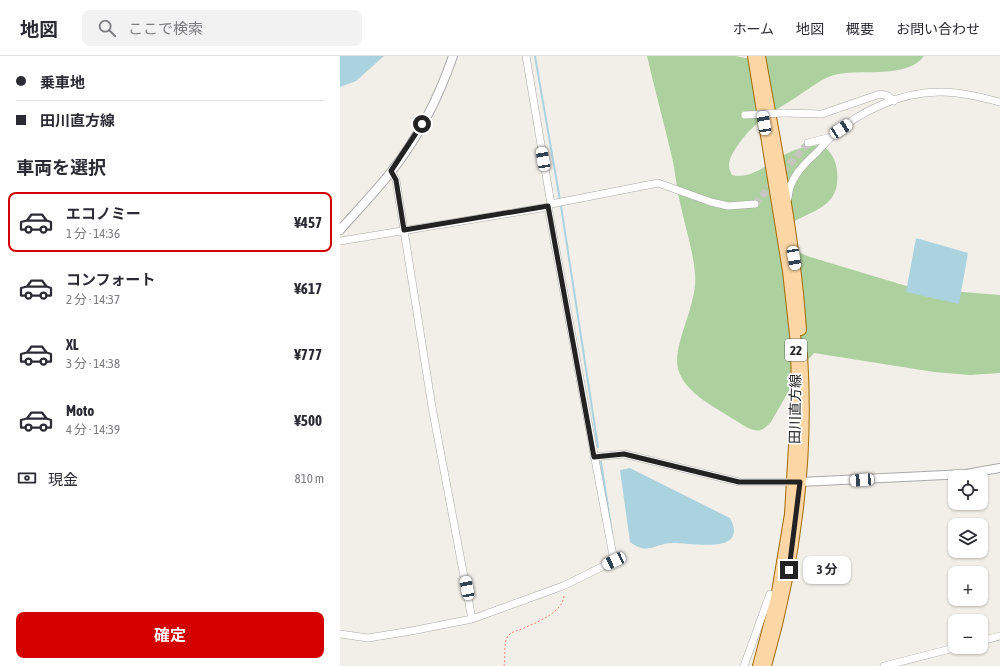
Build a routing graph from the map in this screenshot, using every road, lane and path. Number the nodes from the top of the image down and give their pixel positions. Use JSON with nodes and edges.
{"nodes":[{"id":1,"x":453,"y":56,"type":"edge"},
{"id":2,"x":526,"y":56,"type":"edge"},
{"id":3,"x":753,"y":56,"type":"edge"},
{"id":4,"x":760,"y":56,"type":"edge"},
{"id":5,"x":894,"y":101,"type":"junction"},
{"id":6,"x":1000,"y":102,"type":"edge"},
{"id":7,"x":745,"y":115,"type":"dead end"},
{"id":8,"x":831,"y":137,"type":"junction"},
{"id":9,"x":808,"y":143,"type":"tunnel mouth"},
{"id":10,"x":391,"y":171,"type":"junction"},
{"id":11,"x":755,"y":204,"type":"tunnel mouth"},
{"id":12,"x":550,"y":205,"type":"junction"},
{"id":13,"x":788,"y":220,"type":"junction"},
{"id":14,"x":340,"y":230,"type":"edge"},
{"id":15,"x":404,"y":230,"type":"junction"},
{"id":16,"x":340,"y":241,"type":"edge"},
{"id":17,"x":594,"y":457,"type":"junction"},
{"id":18,"x":1000,"y":468,"type":"edge"},
{"id":19,"x":797,"y":482,"type":"junction"},
{"id":20,"x":788,"y":556,"type":"junction"},
{"id":21,"x":563,"y":586,"type":"junction"},
{"id":22,"x":776,"y":595,"type":"junction"},
{"id":23,"x":472,"y":619,"type":"junction"},
{"id":24,"x":340,"y":634,"type":"edge"},
{"id":25,"x":1000,"y":636,"type":"edge"},
{"id":26,"x":988,"y":639,"type":"edge"},
{"id":27,"x":948,"y":650,"type":"edge"},
{"id":28,"x":504,"y":666,"type":"edge"},
{"id":29,"x":744,"y":666,"type":"edge"},
{"id":30,"x":758,"y":666,"type":"edge"},
{"id":31,"x":766,"y":666,"type":"edge"},
{"id":32,"x":884,"y":666,"type":"edge"}],
"edges":[{"from":1,"to":10,"type":"street"},
{"from":2,"to":12,"type":"street"},
{"from":3,"to":19,"type":"main road","name":"田川直方線","number":"22"},
{"from":4,"to":13,"type":"main road","name":"田川直方線","number":"22"},
{"from":5,"to":6,"type":"street"},
{"from":5,"to":7,"type":"street","bridge":true},
{"from":5,"to":8,"type":"street"},
{"from":8,"to":9,"type":"street"},
{"from":8,"to":13,"type":"street"},
{"from":10,"to":14,"type":"street"},
{"from":10,"to":15,"type":"street"},
{"from":11,"to":12,"type":"street"},
{"from":12,"to":15,"type":"street"},
{"from":12,"to":17,"type":"street"},
{"from":13,"to":19,"type":"main road","name":"田川直方線","number":"22"},
{"from":15,"to":16,"type":"street"},
{"from":15,"to":23,"type":"street"},
{"from":17,"to":19,"type":"street"},
{"from":17,"to":21,"type":"street"},
{"from":18,"to":19,"type":"street"},
{"from":19,"to":20,"type":"main road","name":"田川直方線","number":"22"},
{"from":20,"to":22,"type":"main road","name":"田川直方線","number":"22"},
{"from":20,"to":31,"type":"main road","name":"田川直方線","number":"22"},
{"from":21,"to":23,"type":"street"},
{"from":21,"to":28,"type":"path"},
{"from":22,"to":29,"type":"street"},
{"from":22,"to":30,"type":"main road","name":"田川直方線","number":"22"},
{"from":23,"to":24,"type":"street"},
{"from":25,"to":26,"type":"street"},
{"from":27,"to":32,"type":"street"}]}
